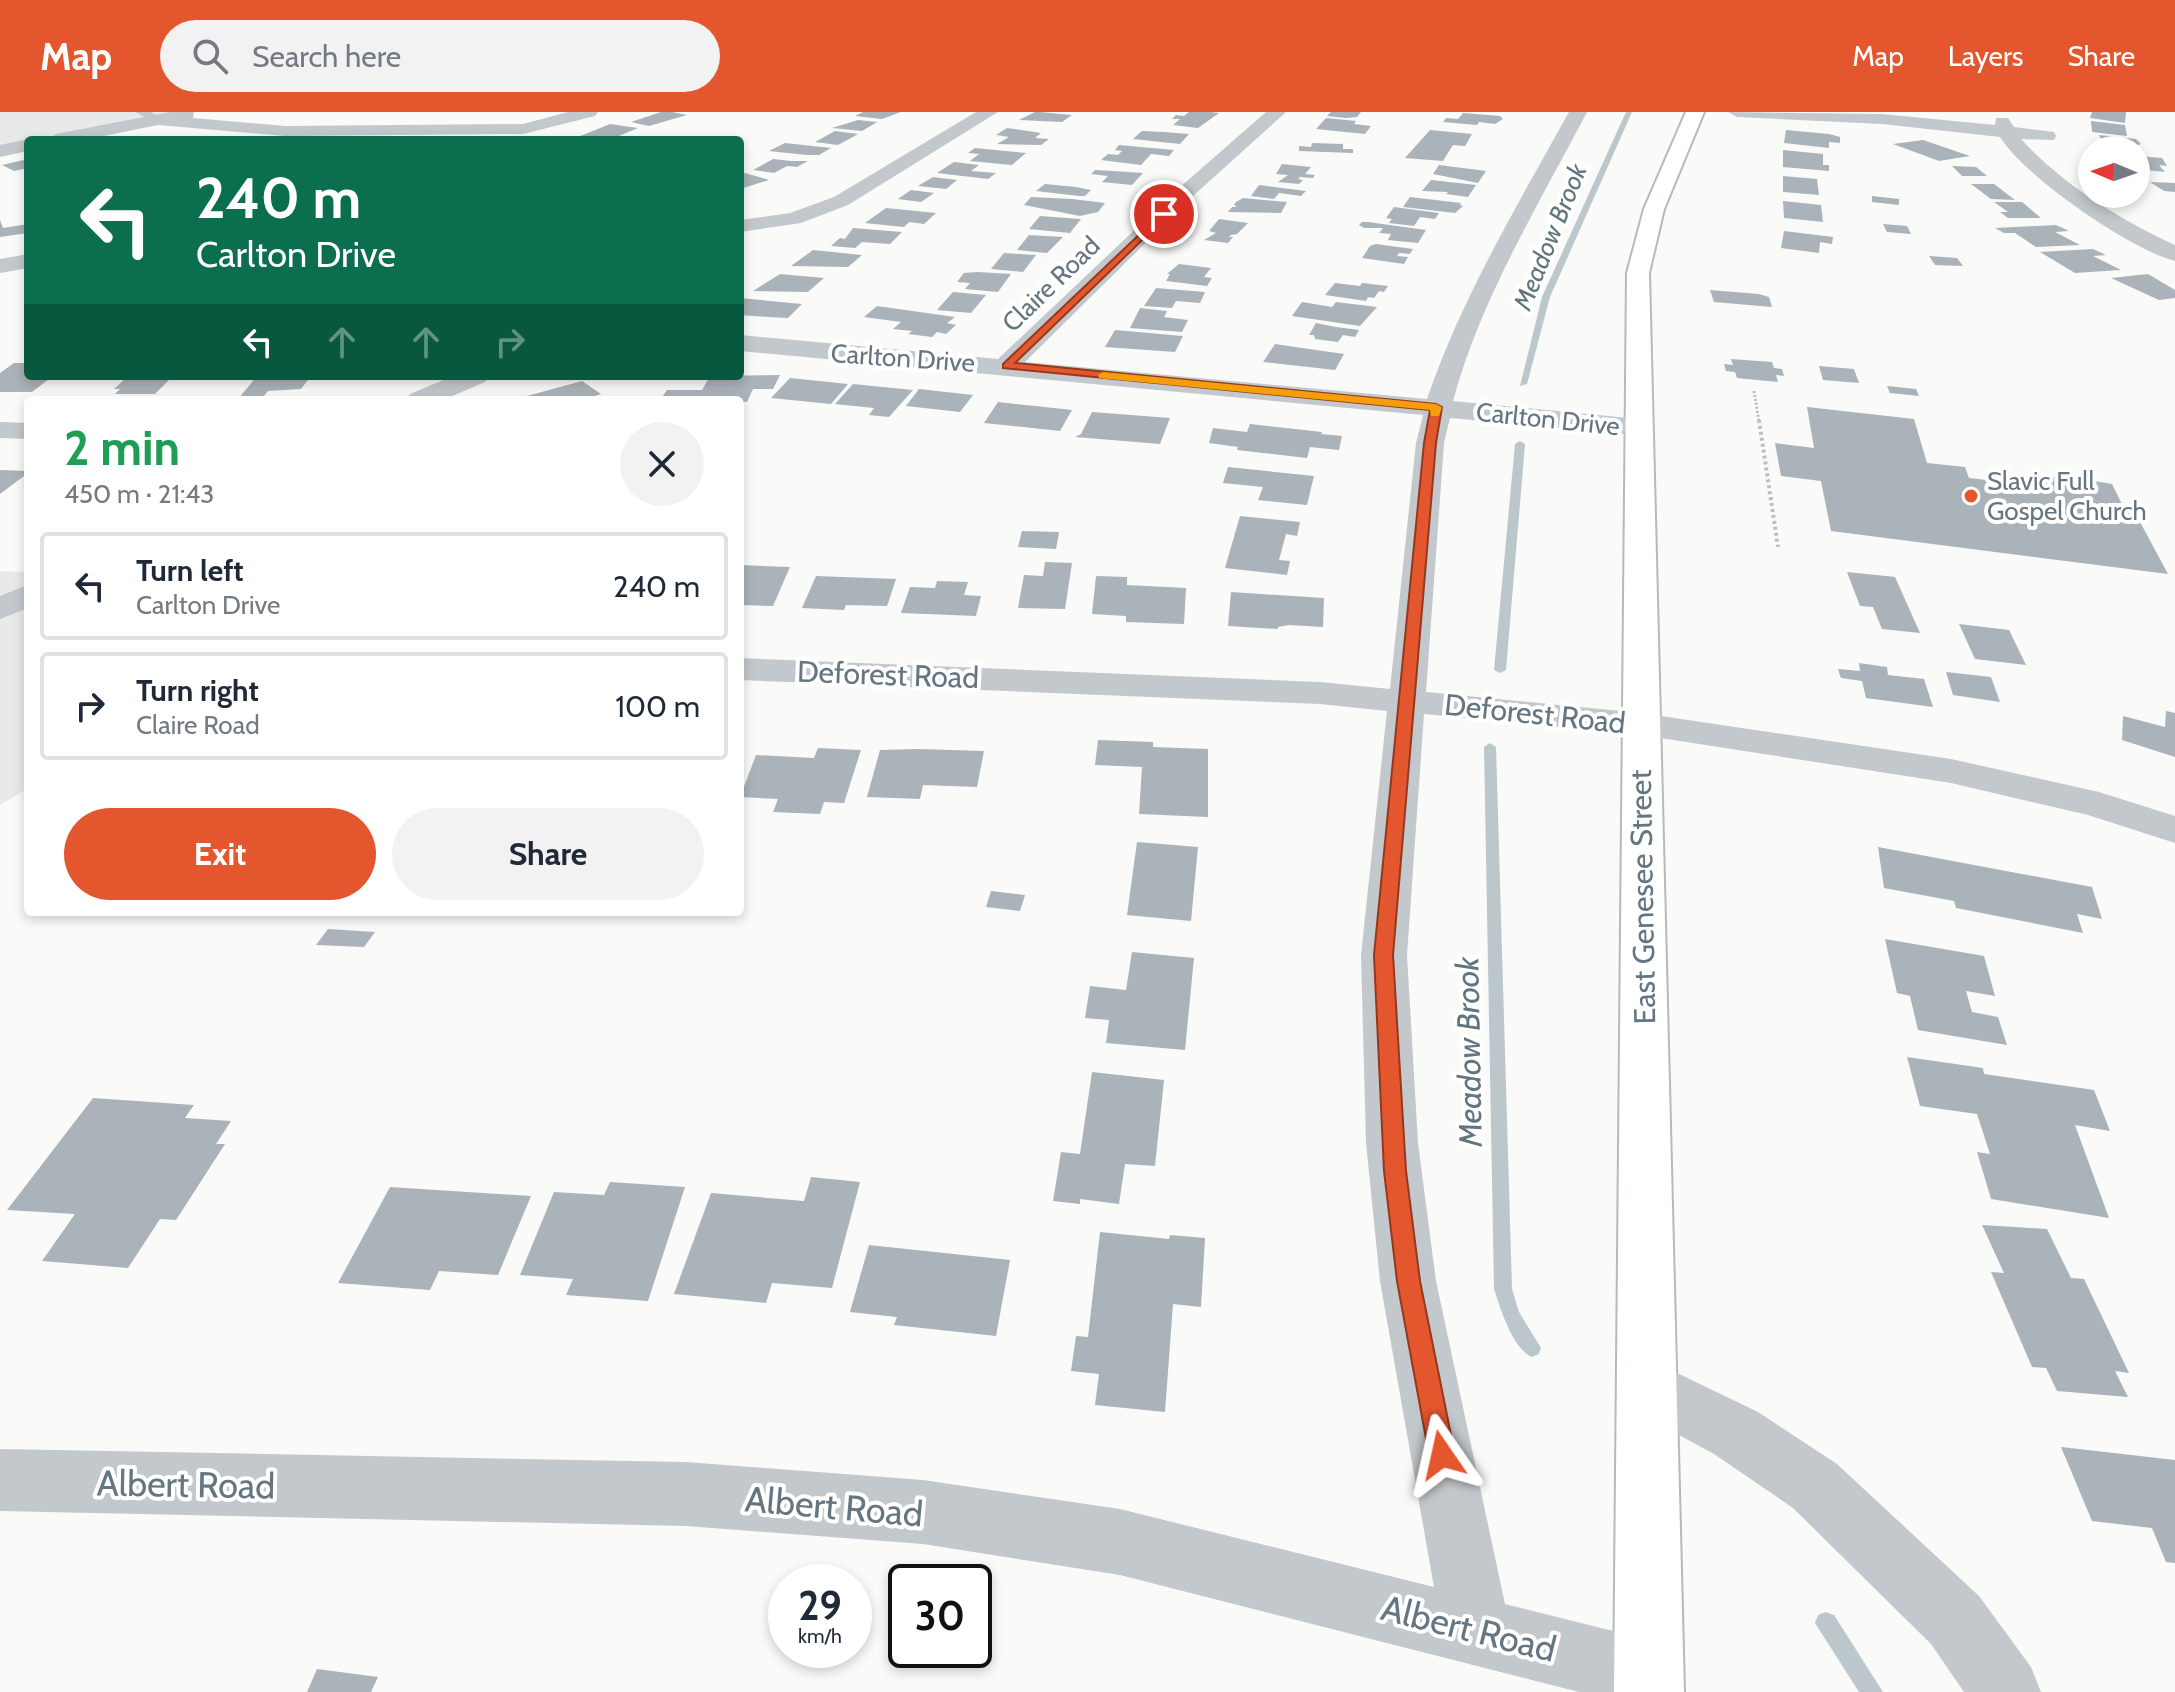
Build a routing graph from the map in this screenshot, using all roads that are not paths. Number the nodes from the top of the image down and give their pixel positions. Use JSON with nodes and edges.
{"nodes":[{"id":1,"x":141,"y":112,"type":"edge"},
{"id":2,"x":199,"y":112,"type":"edge"},
{"id":3,"x":589,"y":112,"type":"edge"},
{"id":4,"x":989,"y":112,"type":"edge"},
{"id":5,"x":1277,"y":112,"type":"edge"},
{"id":6,"x":1578,"y":112,"type":"edge"},
{"id":7,"x":1695,"y":112,"type":"edge"},
{"id":8,"x":1737,"y":112,"type":"edge"},
{"id":9,"x":1850,"y":112,"type":"edge"},
{"id":10,"x":2043,"y":114,"type":"edge"},
{"id":11,"x":1882,"y":119,"type":"junction"},
{"id":12,"x":159,"y":120,"type":"junction"},
{"id":13,"x":2004,"y":122,"type":"edge"},
{"id":14,"x":520,"y":134,"type":"edge"},
{"id":15,"x":77,"y":136,"type":"edge"},
{"id":16,"x":24,"y":146,"type":"edge"},
{"id":17,"x":0,"y":151,"type":"edge"},
{"id":18,"x":822,"y":186,"type":"dead end"},
{"id":19,"x":2133,"y":208,"type":"edge"},
{"id":20,"x":755,"y":215,"type":"edge"},
{"id":21,"x":2175,"y":234,"type":"edge"},
{"id":22,"x":744,"y":236,"type":"edge"},
{"id":23,"x":24,"y":247,"type":"edge"},
{"id":24,"x":0,"y":250,"type":"edge"},
{"id":25,"x":2175,"y":254,"type":"edge"},
{"id":26,"x":24,"y":262,"type":"edge"},
{"id":27,"x":0,"y":266,"type":"edge"},
{"id":28,"x":744,"y":343,"type":"edge"},
{"id":29,"x":1006,"y":366,"type":"junction"},
{"id":30,"x":467,"y":380,"type":"edge"},
{"id":31,"x":429,"y":396,"type":"edge"},
{"id":32,"x":1436,"y":407,"type":"junction"},
{"id":33,"x":1639,"y":427,"type":"junction"},
{"id":34,"x":0,"y":430,"type":"edge"},
{"id":35,"x":24,"y":431,"type":"edge"},
{"id":36,"x":24,"y":597,"type":"edge"},
{"id":37,"x":0,"y":609,"type":"edge"},
{"id":38,"x":744,"y":669,"type":"edge"},
{"id":39,"x":1405,"y":701,"type":"junction"},
{"id":40,"x":1641,"y":724,"type":"junction"},
{"id":41,"x":2175,"y":830,"type":"edge"},
{"id":42,"x":1648,"y":1387,"type":"junction"},
{"id":43,"x":0,"y":1480,"type":"edge"},
{"id":44,"x":1476,"y":1629,"type":"junction"},
{"id":45,"x":1649,"y":1683,"type":"edge"},
{"id":46,"x":2006,"y":1692,"type":"edge"}],
"edges":[{"from":1,"to":12,"type":"lane"},
{"from":2,"to":12,"type":"street"},
{"from":3,"to":14,"type":"street"},
{"from":4,"to":20,"type":"street"},
{"from":5,"to":29,"type":"street","name":"Claire Road"},
{"from":6,"to":32,"type":"street"},
{"from":7,"to":33,"type":"main road","name":"East Genesee Street"},
{"from":8,"to":11,"type":"street"},
{"from":9,"to":11,"type":"street"},
{"from":10,"to":13,"type":"street"},
{"from":11,"to":13,"type":"street"},
{"from":12,"to":14,"type":"street"},
{"from":12,"to":15,"type":"street"},
{"from":13,"to":25,"type":"street"},
{"from":16,"to":17,"type":"street"},
{"from":18,"to":20,"type":"street"},
{"from":19,"to":21,"type":"street"},
{"from":20,"to":22,"type":"street"},
{"from":23,"to":24,"type":"street"},
{"from":26,"to":27,"type":"street"},
{"from":28,"to":29,"type":"street","name":"Carlton Drive"},
{"from":29,"to":32,"type":"street","name":"Carlton Drive"},
{"from":30,"to":31,"type":"street"},
{"from":32,"to":33,"type":"street","name":"Carlton Drive"},
{"from":32,"to":39,"type":"street"},
{"from":33,"to":40,"type":"main road","name":"East Genesee Street"},
{"from":34,"to":35,"type":"street"},
{"from":36,"to":37,"type":"street"},
{"from":38,"to":39,"type":"street","name":"Deforest Road"},
{"from":39,"to":40,"type":"street","name":"Deforest Road"},
{"from":39,"to":44,"type":"street"},
{"from":40,"to":41,"type":"street","name":"Deforest Road"},
{"from":40,"to":42,"type":"main road","name":"East Genesee Street"},
{"from":42,"to":45,"type":"main road","name":"East Genesee Street"},
{"from":42,"to":46,"type":"street"},
{"from":43,"to":44,"type":"street","name":"Albert Road"},
{"from":44,"to":45,"type":"street","name":"Albert Road"}]}
